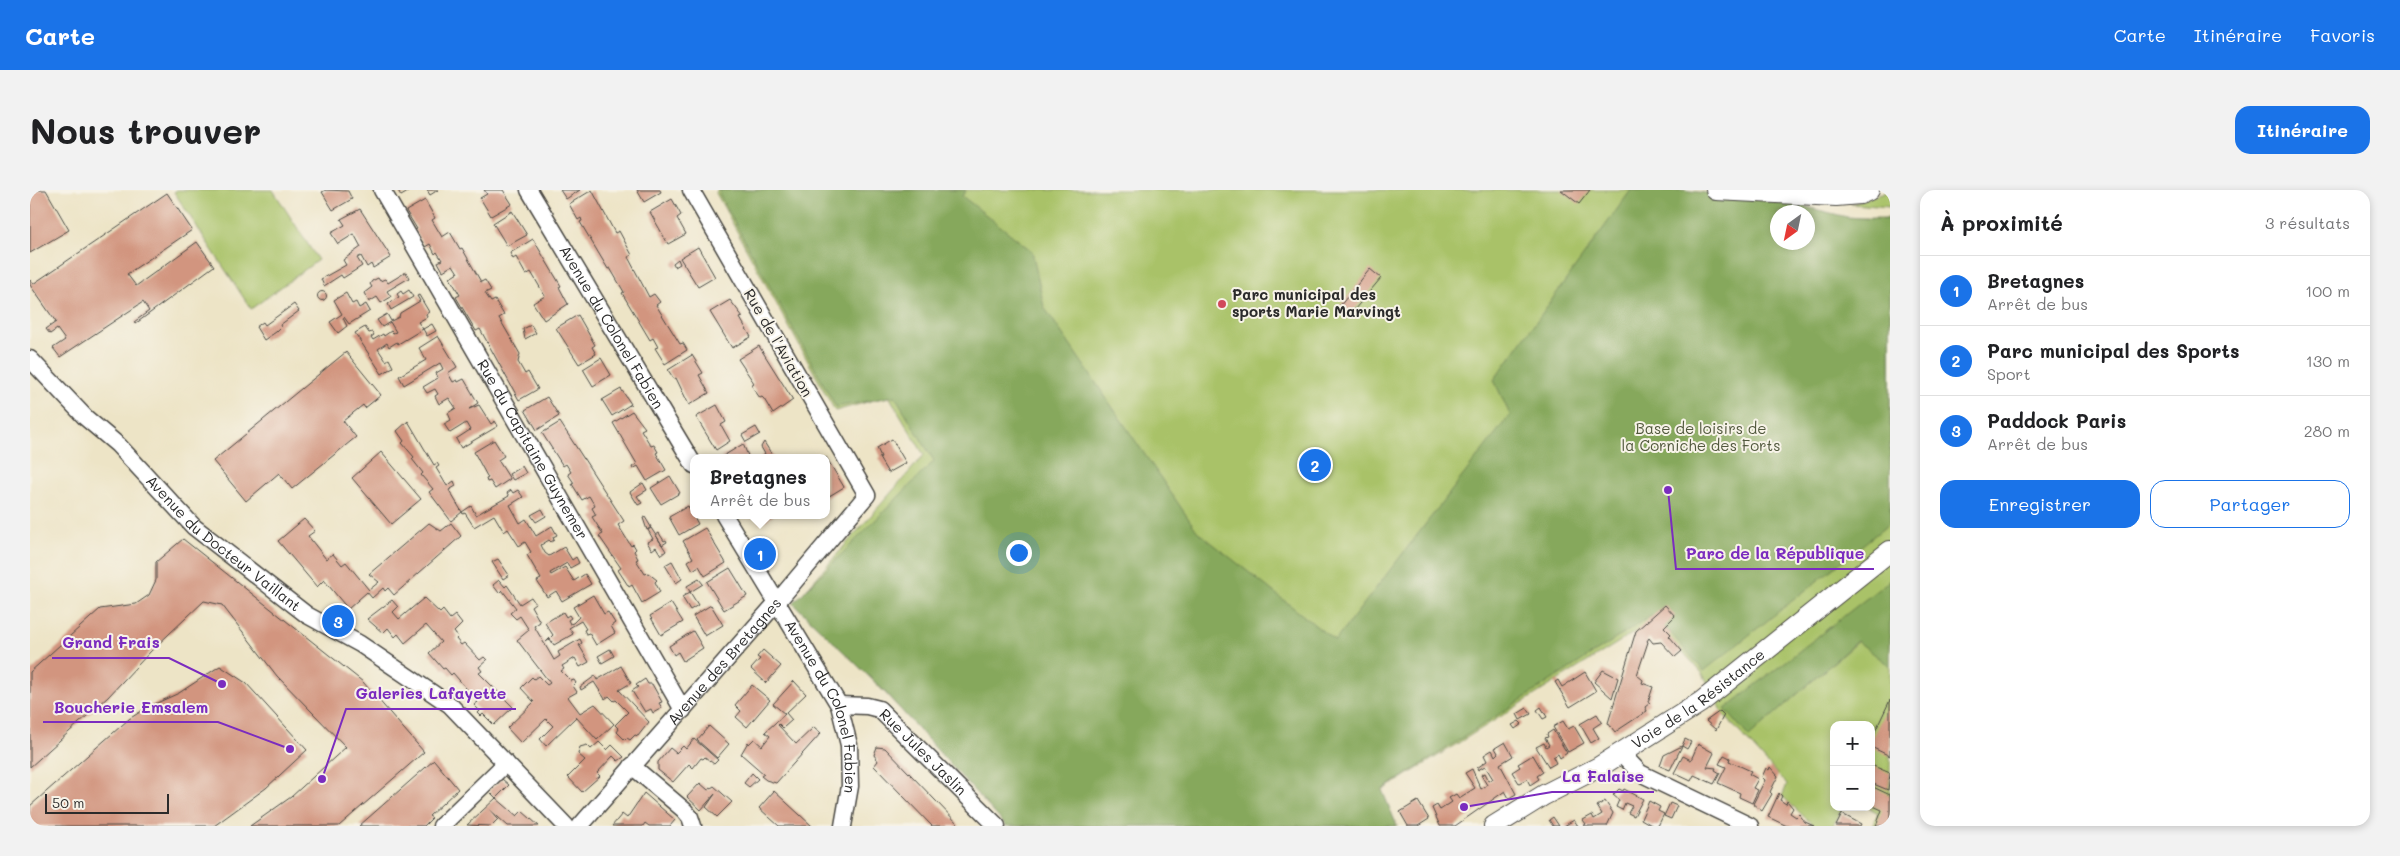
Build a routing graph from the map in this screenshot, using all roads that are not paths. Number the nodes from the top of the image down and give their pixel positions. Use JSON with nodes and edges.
{"nodes":[{"id":1,"x":382,"y":190,"type":"edge"},
{"id":2,"x":529,"y":190,"type":"edge"},
{"id":3,"x":691,"y":190,"type":"edge"},
{"id":4,"x":1716,"y":190,"type":"edge"},
{"id":5,"x":1869,"y":190,"type":"edge"},
{"id":6,"x":30,"y":359,"type":"edge"},
{"id":7,"x":690,"y":458,"type":"edge"},
{"id":8,"x":867,"y":495,"type":"joint"},
{"id":9,"x":727,"y":519,"type":"edge"},
{"id":10,"x":1890,"y":551,"type":"edge"},
{"id":11,"x":778,"y":601,"type":"junction"},
{"id":12,"x":839,"y":705,"type":"junction"},
{"id":13,"x":683,"y":710,"type":"junction"},
{"id":14,"x":1621,"y":753,"type":"junction"},
{"id":15,"x":506,"y":763,"type":"junction"},
{"id":16,"x":632,"y":766,"type":"junction"},
{"id":17,"x":693,"y":825,"type":"edge"},
{"id":18,"x":441,"y":826,"type":"edge"},
{"id":19,"x":566,"y":826,"type":"edge"},
{"id":20,"x":580,"y":826,"type":"edge"},
{"id":21,"x":843,"y":826,"type":"edge"},
{"id":22,"x":997,"y":826,"type":"edge"},
{"id":23,"x":1494,"y":826,"type":"edge"},
{"id":24,"x":1750,"y":826,"type":"edge"}],
"edges":[{"from":1,"to":13,"type":"street","name":"Rue du Capitaine Guynemer"},
{"from":2,"to":7,"type":"street","name":"Avenue du Colonel Fabien"},
{"from":3,"to":8,"type":"street","name":"Rue de l'Aviation"},
{"from":4,"to":5,"type":"street"},
{"from":6,"to":15,"type":"street","name":"Avenue du Docteur Vaillant"},
{"from":8,"to":11,"type":"street","name":"Avenue des Bretagnes"},
{"from":9,"to":11,"type":"street","name":"Avenue du Colonel Fabien"},
{"from":10,"to":14,"type":"street","name":"Voie de la Résistance"},
{"from":11,"to":12,"type":"street","name":"Avenue du Colonel Fabien"},
{"from":11,"to":13,"type":"street","name":"Avenue des Bretagnes"},
{"from":12,"to":21,"type":"street","name":"Avenue du Colonel Fabien"},
{"from":12,"to":22,"type":"street","name":"Rue Jules Jaslin"},
{"from":13,"to":16,"type":"street","name":"Avenue des Bretagnes"},
{"from":14,"to":23,"type":"street","name":"Voie de la Résistance"},
{"from":14,"to":24,"type":"street"},
{"from":15,"to":18,"type":"street"},
{"from":15,"to":19,"type":"street","name":"Avenue du Docteur Vaillant"},
{"from":16,"to":17,"type":"street"},
{"from":16,"to":20,"type":"street","name":"Avenue des Bretagnes"}]}
